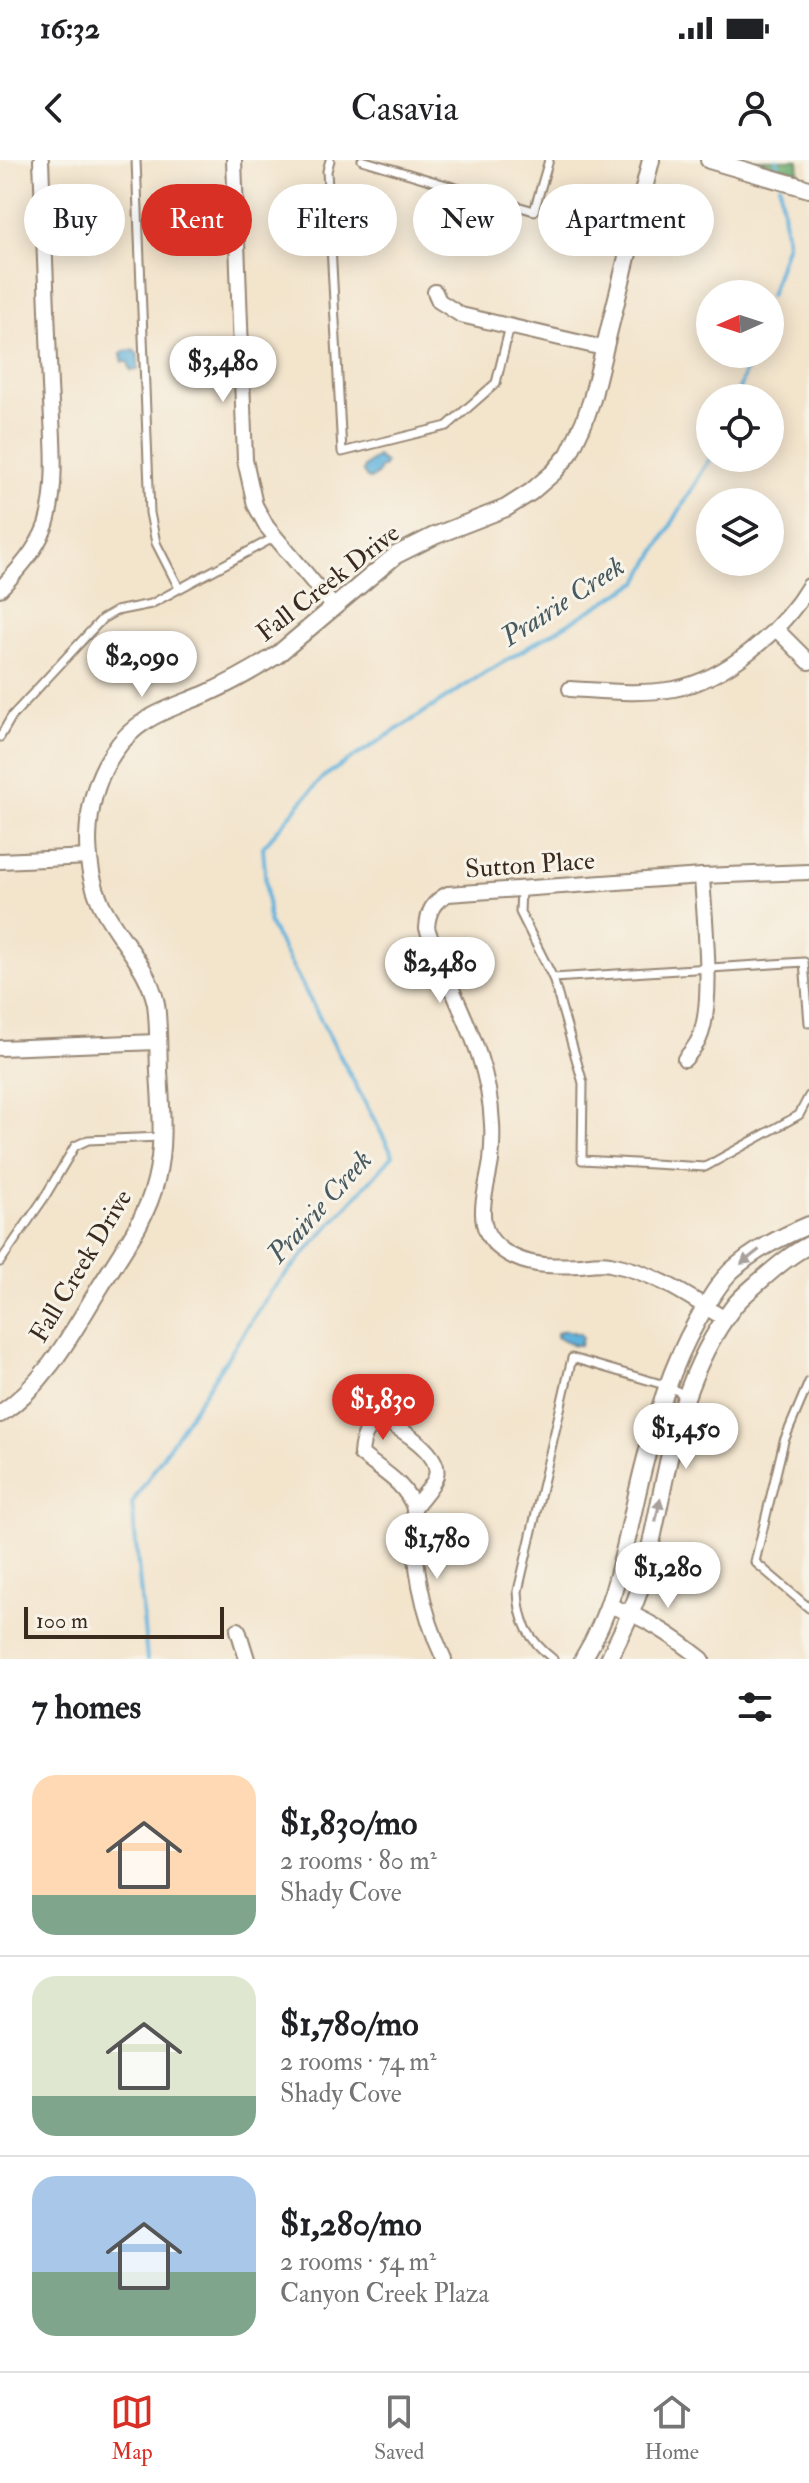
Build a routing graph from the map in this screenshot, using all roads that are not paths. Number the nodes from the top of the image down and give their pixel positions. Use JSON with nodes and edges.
{"nodes":[{"id":1,"x":41,"y":160,"type":"edge"},
{"id":2,"x":136,"y":160,"type":"edge"},
{"id":3,"x":234,"y":160,"type":"edge"},
{"id":4,"x":330,"y":160,"type":"edge"},
{"id":5,"x":362,"y":160,"type":"edge"},
{"id":6,"x":549,"y":160,"type":"edge"},
{"id":7,"x":651,"y":160,"type":"edge"},
{"id":8,"x":709,"y":160,"type":"edge"},
{"id":9,"x":809,"y":189,"type":"edge"},
{"id":10,"x":435,"y":292,"type":"dead end"},
{"id":11,"x":510,"y":326,"type":"junction"},
{"id":12,"x":603,"y":348,"type":"junction"},
{"id":13,"x":275,"y":537,"type":"junction"},
{"id":14,"x":809,"y":586,"type":"edge"},
{"id":15,"x":179,"y":588,"type":"junction"},
{"id":16,"x":0,"y":589,"type":"edge"},
{"id":17,"x":334,"y":607,"type":"junction"},
{"id":18,"x":776,"y":629,"type":"junction"},
{"id":19,"x":809,"y":662,"type":"edge"},
{"id":20,"x":570,"y":689,"type":"dead end"},
{"id":21,"x":0,"y":737,"type":"edge"},
{"id":22,"x":90,"y":857,"type":"junction"},
{"id":23,"x":0,"y":861,"type":"edge"},
{"id":24,"x":809,"y":872,"type":"edge"},
{"id":25,"x":702,"y":876,"type":"junction"},
{"id":26,"x":521,"y":890,"type":"junction"},
{"id":27,"x":706,"y":969,"type":"junction"},
{"id":28,"x":553,"y":978,"type":"junction"},
{"id":29,"x":809,"y":1023,"type":"edge"},
{"id":30,"x":157,"y":1042,"type":"junction"},
{"id":31,"x":0,"y":1048,"type":"edge"},
{"id":32,"x":685,"y":1059,"type":"dead end"},
{"id":33,"x":809,"y":1096,"type":"edge"},
{"id":34,"x":161,"y":1137,"type":"junction"},
{"id":35,"x":809,"y":1225,"type":"edge"},
{"id":36,"x":807,"y":1251,"type":"edge"},
{"id":37,"x":0,"y":1262,"type":"edge"},
{"id":38,"x":706,"y":1307,"type":"junction"},
{"id":39,"x":725,"y":1319,"type":"junction"},
{"id":40,"x":809,"y":1382,"type":"edge"},
{"id":41,"x":668,"y":1386,"type":"junction"},
{"id":42,"x":685,"y":1395,"type":"junction"},
{"id":43,"x":0,"y":1414,"type":"edge"},
{"id":44,"x":414,"y":1508,"type":"junction"},
{"id":45,"x":610,"y":1606,"type":"junction"},
{"id":46,"x":809,"y":1608,"type":"edge"},
{"id":47,"x":631,"y":1613,"type":"junction"},
{"id":48,"x":238,"y":1630,"type":"dead end"},
{"id":49,"x":247,"y":1659,"type":"edge"},
{"id":50,"x":444,"y":1659,"type":"edge"},
{"id":51,"x":553,"y":1659,"type":"edge"},
{"id":52,"x":583,"y":1659,"type":"edge"},
{"id":53,"x":609,"y":1659,"type":"edge"},
{"id":54,"x":702,"y":1659,"type":"edge"}],
"edges":[{"from":1,"to":16,"type":"street"},
{"from":2,"to":15,"type":"lane"},
{"from":3,"to":13,"type":"street"},
{"from":4,"to":11,"type":"lane"},
{"from":5,"to":6,"type":"lane"},
{"from":7,"to":12,"type":"street","name":"Fall Creek Drive"},
{"from":8,"to":9,"type":"street"},
{"from":10,"to":11,"type":"street"},
{"from":11,"to":12,"type":"street"},
{"from":12,"to":17,"type":"street","name":"Fall Creek Drive"},
{"from":13,"to":15,"type":"lane"},
{"from":13,"to":17,"type":"street"},
{"from":14,"to":18,"type":"street"},
{"from":15,"to":21,"type":"lane"},
{"from":17,"to":22,"type":"street","name":"Fall Creek Drive"},
{"from":18,"to":19,"type":"street"},
{"from":18,"to":20,"type":"street"},
{"from":22,"to":23,"type":"street"},
{"from":22,"to":30,"type":"street","name":"Fall Creek Drive"},
{"from":24,"to":25,"type":"street","name":"Sutton Place"},
{"from":25,"to":26,"type":"street","name":"Sutton Place"},
{"from":25,"to":27,"type":"street"},
{"from":26,"to":28,"type":"lane"},
{"from":26,"to":38,"type":"street","name":"Sutton Place"},
{"from":27,"to":28,"type":"lane"},
{"from":27,"to":29,"type":"lane"},
{"from":27,"to":32,"type":"street"},
{"from":28,"to":33,"type":"lane"},
{"from":30,"to":31,"type":"street"},
{"from":30,"to":34,"type":"street","name":"Fall Creek Drive"},
{"from":34,"to":37,"type":"lane"},
{"from":34,"to":43,"type":"street","name":"Fall Creek Drive"},
{"from":35,"to":38,"type":"street","one_way":true},
{"from":36,"to":39,"type":"street"},
{"from":38,"to":39,"type":"street","name":"Sutton Place"},
{"from":38,"to":41,"type":"street"},
{"from":39,"to":42,"type":"street"},
{"from":40,"to":46,"type":"lane"},
{"from":41,"to":42,"type":"lane"},
{"from":41,"to":45,"type":"street"},
{"from":41,"to":51,"type":"lane"},
{"from":47,"to":42,"type":"street","one_way":true},
{"from":44,"to":44,"type":"street"},
{"from":44,"to":50,"type":"street"},
{"from":45,"to":47,"type":"street"},
{"from":45,"to":52,"type":"street"},
{"from":47,"to":53,"type":"street"},
{"from":47,"to":54,"type":"street"},
{"from":48,"to":49,"type":"street"}]}
